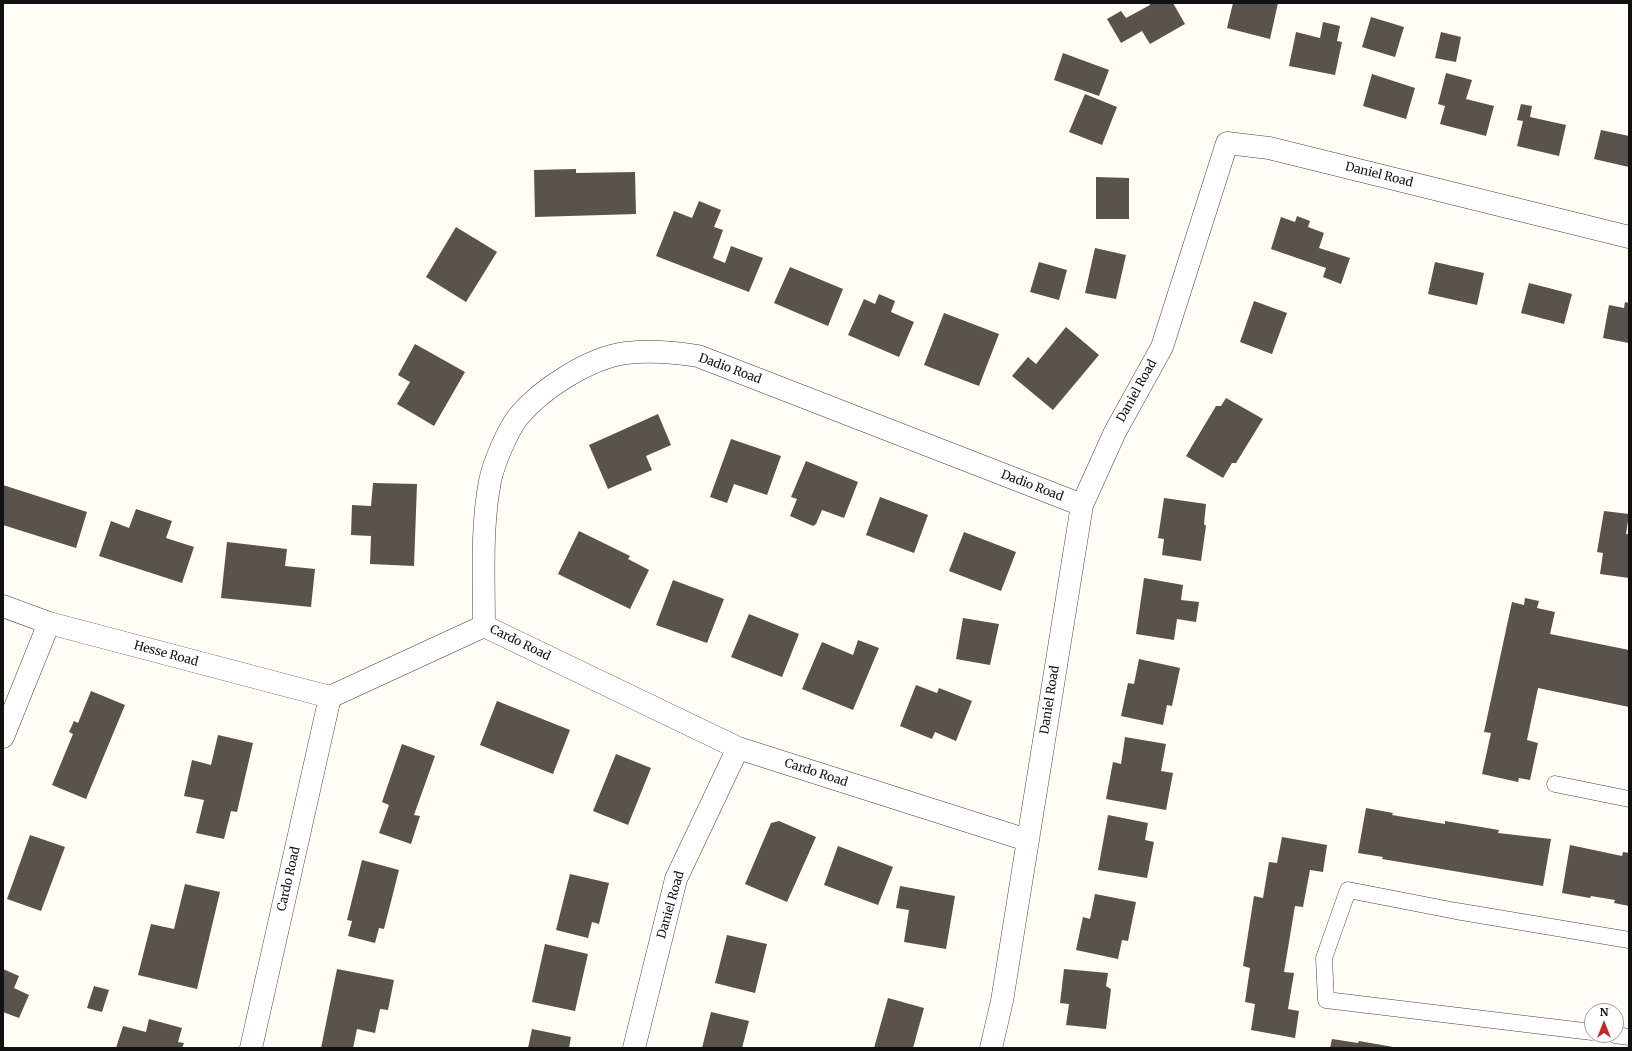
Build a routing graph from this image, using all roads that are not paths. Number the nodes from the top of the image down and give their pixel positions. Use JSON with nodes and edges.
{"nodes":[{"id":1,"x":1629,"y":237,"type":"edge"},
{"id":2,"x":1082,"y":505,"type":"junction"},
{"id":3,"x":3,"y":606,"type":"edge"},
{"id":4,"x":49,"y":623,"type":"junction"},
{"id":5,"x":484,"y":626,"type":"junction"},
{"id":6,"x":330,"y":697,"type":"junction"},
{"id":7,"x":3,"y":737,"type":"edge"},
{"id":8,"x":738,"y":748,"type":"junction"},
{"id":9,"x":1555,"y":784,"type":"dead end"},
{"id":10,"x":1629,"y":798,"type":"edge"},
{"id":11,"x":1027,"y":840,"type":"junction"},
{"id":12,"x":1629,"y":940,"type":"edge"},
{"id":13,"x":1584,"y":1031,"type":"edge"},
{"id":14,"x":251,"y":1048,"type":"edge"},
{"id":15,"x":634,"y":1048,"type":"edge"},
{"id":16,"x":991,"y":1048,"type":"edge"}],
"edges":[{"from":1,"to":2,"type":"street","name":"Daniel Road"},
{"from":2,"to":5,"type":"street","name":"Dadio Road"},
{"from":2,"to":11,"type":"street","name":"Daniel Road"},
{"from":3,"to":4,"type":"street","name":"Hesse Road"},
{"from":4,"to":6,"type":"street","name":"Hesse Road"},
{"from":4,"to":7,"type":"street"},
{"from":5,"to":6,"type":"street","name":"Cardo Road"},
{"from":5,"to":8,"type":"street","name":"Cardo Road"},
{"from":6,"to":14,"type":"street","name":"Cardo Road"},
{"from":8,"to":11,"type":"street","name":"Cardo Road"},
{"from":8,"to":15,"type":"street","name":"Daniel Road"},
{"from":9,"to":10,"type":"lane"},
{"from":11,"to":16,"type":"street","name":"Daniel Road"},
{"from":12,"to":13,"type":"lane"}]}
